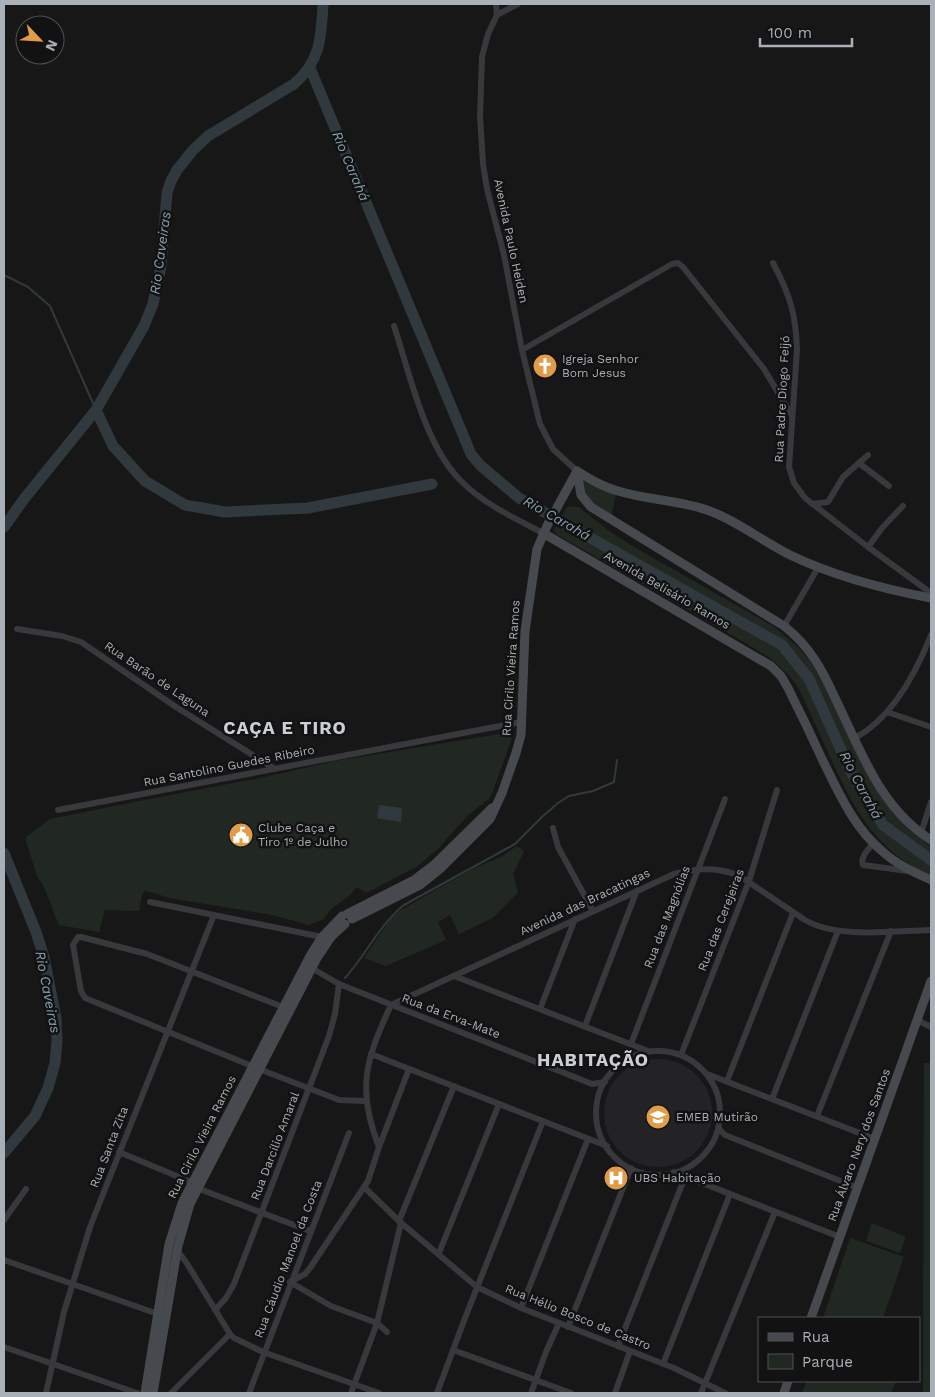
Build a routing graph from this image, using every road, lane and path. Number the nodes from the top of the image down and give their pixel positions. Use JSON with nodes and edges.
{"nodes":[{"id":1,"x":496,"y":4,"type":"edge"},
{"id":2,"x":518,"y":4,"type":"edge"},
{"id":3,"x":498,"y":15,"type":"junction"},
{"id":4,"x":773,"y":263,"type":"dead end"},
{"id":5,"x":394,"y":326,"type":"dead end"},
{"id":6,"x":522,"y":350,"type":"junction"},
{"id":7,"x":792,"y":416,"type":"junction"},
{"id":8,"x":868,"y":455,"type":"dead end"},
{"id":9,"x":859,"y":462,"type":"junction"},
{"id":10,"x":577,"y":471,"type":"junction"},
{"id":11,"x":889,"y":486,"type":"dead end"},
{"id":12,"x":812,"y":504,"type":"junction"},
{"id":13,"x":902,"y":506,"type":"dead end"},
{"id":14,"x":545,"y":529,"type":"junction"},
{"id":15,"x":868,"y":547,"type":"junction"},
{"id":16,"x":818,"y":566,"type":"junction"},
{"id":17,"x":931,"y":593,"type":"edge"},
{"id":18,"x":931,"y":598,"type":"edge"},
{"id":19,"x":784,"y":626,"type":"junction"},
{"id":20,"x":18,"y":629,"type":"dead end"},
{"id":21,"x":931,"y":635,"type":"edge"},
{"id":22,"x":887,"y":712,"type":"junction"},
{"id":23,"x":522,"y":722,"type":"junction"},
{"id":24,"x":931,"y":727,"type":"edge"},
{"id":25,"x":854,"y":738,"type":"junction"},
{"id":26,"x":275,"y":769,"type":"junction"},
{"id":27,"x":777,"y":790,"type":"dead end"},
{"id":28,"x":725,"y":799,"type":"dead end"},
{"id":29,"x":931,"y":802,"type":"edge"},
{"id":30,"x":58,"y":810,"type":"dead end"},
{"id":31,"x":553,"y":828,"type":"dead end"},
{"id":32,"x":921,"y":833,"type":"junction"},
{"id":33,"x":931,"y":840,"type":"edge"},
{"id":34,"x":873,"y":843,"type":"junction"},
{"id":35,"x":698,"y":869,"type":"junction"},
{"id":36,"x":911,"y":871,"type":"junction"},
{"id":37,"x":931,"y":880,"type":"edge"},
{"id":38,"x":749,"y":881,"type":"junction"},
{"id":39,"x":637,"y":890,"type":"junction"},
{"id":40,"x":150,"y":902,"type":"dead end"},
{"id":41,"x":592,"y":911,"type":"junction"},
{"id":42,"x":793,"y":913,"type":"junction"},
{"id":43,"x":214,"y":915,"type":"junction"},
{"id":44,"x":347,"y":918,"type":"junction"},
{"id":45,"x":575,"y":919,"type":"junction"},
{"id":46,"x":931,"y":930,"type":"edge"},
{"id":47,"x":838,"y":932,"type":"junction"},
{"id":48,"x":891,"y":932,"type":"junction"},
{"id":49,"x":322,"y":937,"type":"junction"},
{"id":50,"x":309,"y":966,"type":"junction"},
{"id":51,"x":191,"y":971,"type":"junction"},
{"id":52,"x":454,"y":976,"type":"junction"},
{"id":53,"x":931,"y":981,"type":"edge"},
{"id":54,"x":339,"y":984,"type":"junction"},
{"id":55,"x":391,"y":1005,"type":"junction"},
{"id":56,"x":283,"y":1007,"type":"junction"},
{"id":57,"x":540,"y":1009,"type":"junction"},
{"id":58,"x":917,"y":1020,"type":"junction"},
{"id":59,"x":585,"y":1026,"type":"junction"},
{"id":60,"x":931,"y":1027,"type":"edge"},
{"id":61,"x":167,"y":1031,"type":"junction"},
{"id":62,"x":631,"y":1044,"type":"junction"},
{"id":63,"x":649,"y":1051,"type":"junction"},
{"id":64,"x":371,"y":1054,"type":"junction"},
{"id":65,"x":681,"y":1055,"type":"junction"},
{"id":66,"x":256,"y":1067,"type":"junction"},
{"id":67,"x":409,"y":1069,"type":"junction"},
{"id":68,"x":706,"y":1074,"type":"junction"},
{"id":69,"x":727,"y":1081,"type":"junction"},
{"id":70,"x":605,"y":1082,"type":"junction"},
{"id":71,"x":592,"y":1084,"type":"junction"},
{"id":72,"x":454,"y":1086,"type":"junction"},
{"id":73,"x":309,"y":1088,"type":"junction"},
{"id":74,"x":600,"y":1093,"type":"junction"},
{"id":75,"x":772,"y":1099,"type":"junction"},
{"id":76,"x":366,"y":1101,"type":"junction"},
{"id":77,"x":499,"y":1104,"type":"junction"},
{"id":78,"x":818,"y":1116,"type":"junction"},
{"id":79,"x":543,"y":1121,"type":"junction"},
{"id":80,"x":718,"y":1128,"type":"junction"},
{"id":81,"x":348,"y":1133,"type":"dead end"},
{"id":82,"x":725,"y":1136,"type":"junction"},
{"id":83,"x":715,"y":1138,"type":"junction"},
{"id":84,"x":875,"y":1138,"type":"junction"},
{"id":85,"x":588,"y":1139,"type":"junction"},
{"id":86,"x":378,"y":1146,"type":"junction"},
{"id":87,"x":606,"y":1146,"type":"junction"},
{"id":88,"x":119,"y":1152,"type":"junction"},
{"id":89,"x":630,"y":1168,"type":"junction"},
{"id":90,"x":674,"y":1172,"type":"junction"},
{"id":91,"x":685,"y":1177,"type":"junction"},
{"id":92,"x":194,"y":1185,"type":"junction"},
{"id":93,"x":364,"y":1187,"type":"junction"},
{"id":94,"x":858,"y":1188,"type":"junction"},
{"id":95,"x":26,"y":1189,"type":"dead end"},
{"id":96,"x":730,"y":1194,"type":"junction"},
{"id":97,"x":262,"y":1212,"type":"junction"},
{"id":98,"x":775,"y":1212,"type":"junction"},
{"id":99,"x":4,"y":1220,"type":"edge"},
{"id":100,"x":400,"y":1222,"type":"junction"},
{"id":101,"x":310,"y":1231,"type":"junction"},
{"id":102,"x":840,"y":1237,"type":"junction"},
{"id":103,"x":177,"y":1250,"type":"junction"},
{"id":104,"x":439,"y":1253,"type":"junction"},
{"id":105,"x":4,"y":1260,"type":"edge"},
{"id":106,"x":290,"y":1282,"type":"junction"},
{"id":107,"x":72,"y":1284,"type":"junction"},
{"id":108,"x":477,"y":1287,"type":"junction"},
{"id":109,"x":521,"y":1308,"type":"junction"},
{"id":110,"x":216,"y":1310,"type":"junction"},
{"id":111,"x":158,"y":1314,"type":"junction"},
{"id":112,"x":811,"y":1317,"type":"edge"},
{"id":113,"x":376,"y":1323,"type":"junction"},
{"id":114,"x":559,"y":1323,"type":"junction"},
{"id":115,"x":568,"y":1327,"type":"junction"},
{"id":116,"x":387,"y":1332,"type":"dead end"},
{"id":117,"x":230,"y":1334,"type":"junction"},
{"id":118,"x":618,"y":1346,"type":"junction"},
{"id":119,"x":4,"y":1347,"type":"edge"},
{"id":120,"x":453,"y":1350,"type":"junction"},
{"id":121,"x":630,"y":1351,"type":"junction"},
{"id":122,"x":263,"y":1352,"type":"junction"},
{"id":123,"x":51,"y":1363,"type":"junction"},
{"id":124,"x":663,"y":1364,"type":"junction"},
{"id":125,"x":536,"y":1380,"type":"junction"},
{"id":126,"x":354,"y":1384,"type":"junction"},
{"id":127,"x":705,"y":1384,"type":"junction"},
{"id":128,"x":46,"y":1393,"type":"edge"},
{"id":129,"x":137,"y":1393,"type":"edge"},
{"id":130,"x":145,"y":1393,"type":"edge"},
{"id":131,"x":153,"y":1393,"type":"edge"},
{"id":132,"x":170,"y":1393,"type":"edge"},
{"id":133,"x":248,"y":1393,"type":"edge"},
{"id":134,"x":351,"y":1393,"type":"edge"},
{"id":135,"x":379,"y":1393,"type":"edge"},
{"id":136,"x":437,"y":1393,"type":"edge"},
{"id":137,"x":531,"y":1393,"type":"edge"},
{"id":138,"x":571,"y":1393,"type":"edge"},
{"id":139,"x":615,"y":1393,"type":"edge"},
{"id":140,"x":701,"y":1393,"type":"edge"},
{"id":141,"x":725,"y":1393,"type":"edge"}],
"edges":[{"from":1,"to":3,"type":"street"},
{"from":2,"to":3,"type":"street"},
{"from":3,"to":6,"type":"street","name":"Avenida Paulo Heiden"},
{"from":4,"to":7,"type":"street","name":"Rua Padre Diogo Feijó"},
{"from":5,"to":14,"type":"street","name":"Avenida Belisário Ramos"},
{"from":6,"to":7,"type":"street"},
{"from":6,"to":10,"type":"street","name":"Avenida Paulo Heiden"},
{"from":7,"to":12,"type":"street","name":"Rua Padre Diogo Feijó"},
{"from":8,"to":9,"type":"street"},
{"from":9,"to":11,"type":"street"},
{"from":9,"to":12,"type":"street"},
{"from":10,"to":14,"type":"main road","name":"Rua Cirilo Vieira Ramos"},
{"from":10,"to":16,"type":"main road"},
{"from":10,"to":19,"type":"main road"},
{"from":12,"to":15,"type":"street","name":"Rua Padre Diogo Feijó"},
{"from":13,"to":15,"type":"street"},
{"from":14,"to":23,"type":"main road","name":"Rua Cirilo Vieira Ramos"},
{"from":14,"to":34,"type":"main road","name":"Avenida Belisário Ramos"},
{"from":15,"to":17,"type":"street","name":"Rua Padre Diogo Feijó"},
{"from":16,"to":18,"type":"main road"},
{"from":16,"to":19,"type":"street"},
{"from":19,"to":25,"type":"main road"},
{"from":20,"to":26,"type":"street","name":"Rua Barão de Laguna"},
{"from":21,"to":22,"type":"street"},
{"from":22,"to":24,"type":"street"},
{"from":22,"to":25,"type":"street"},
{"from":23,"to":26,"type":"street","name":"Rua Santolino Guedes Ribeiro"},
{"from":23,"to":44,"type":"main road","name":"Rua Cirilo Vieira Ramos"},
{"from":25,"to":32,"type":"main road"},
{"from":26,"to":30,"type":"street","name":"Rua Santolino Guedes Ribeiro"},
{"from":27,"to":38,"type":"street","name":"Rua das Cerejeiras"},
{"from":28,"to":35,"type":"street","name":"Rua das Magnólias"},
{"from":29,"to":32,"type":"street"},
{"from":31,"to":41,"type":"street"},
{"from":32,"to":33,"type":"main road"},
{"from":34,"to":36,"type":"main road","name":"Avenida Belisário Ramos"},
{"from":34,"to":36,"type":"street"},
{"from":35,"to":38,"type":"street","name":"Avenida das Bracatingas"},
{"from":35,"to":39,"type":"street","name":"Avenida das Bracatingas"},
{"from":35,"to":62,"type":"street","name":"Rua das Magnólias"},
{"from":36,"to":37,"type":"main road","name":"Avenida Belisário Ramos"},
{"from":38,"to":42,"type":"street","name":"Avenida das Bracatingas"},
{"from":38,"to":65,"type":"street","name":"Rua das Cerejeiras"},
{"from":39,"to":41,"type":"street","name":"Avenida das Bracatingas"},
{"from":39,"to":59,"type":"street"},
{"from":40,"to":43,"type":"street"},
{"from":41,"to":45,"type":"street","name":"Avenida das Bracatingas"},
{"from":42,"to":47,"type":"street","name":"Avenida das Bracatingas"},
{"from":42,"to":69,"type":"street"},
{"from":43,"to":49,"type":"street"},
{"from":43,"to":51,"type":"street","name":"Rua Santa Zita"},
{"from":44,"to":49,"type":"main road","name":"Rua Cirilo Vieira Ramos"},
{"from":44,"to":50,"type":"main road","name":"Rua Cirilo Vieira Ramos"},
{"from":45,"to":52,"type":"street","name":"Avenida das Bracatingas"},
{"from":45,"to":57,"type":"street"},
{"from":46,"to":48,"type":"street","name":"Avenida das Bracatingas"},
{"from":47,"to":48,"type":"street","name":"Avenida das Bracatingas"},
{"from":47,"to":75,"type":"street"},
{"from":48,"to":78,"type":"street"},
{"from":49,"to":50,"type":"main road","name":"Rua Cirilo Vieira Ramos"},
{"from":50,"to":54,"type":"street","name":"Rua da Erva-Mate"},
{"from":50,"to":56,"type":"main road","name":"Rua Cirilo Vieira Ramos"},
{"from":50,"to":66,"type":"main road","name":"Rua Cirilo Vieira Ramos"},
{"from":51,"to":56,"type":"street"},
{"from":51,"to":61,"type":"street","name":"Rua Santa Zita"},
{"from":51,"to":61,"type":"street"},
{"from":52,"to":55,"type":"street","name":"Avenida das Bracatingas"},
{"from":52,"to":57,"type":"street"},
{"from":53,"to":58,"type":"main road","name":"Rua Álvaro Nery dos Santos"},
{"from":54,"to":55,"type":"street","name":"Rua da Erva-Mate"},
{"from":54,"to":73,"type":"street","name":"Rua Darcílio Amaral"},
{"from":55,"to":64,"type":"street"},
{"from":55,"to":71,"type":"street","name":"Rua da Erva-Mate"},
{"from":56,"to":66,"type":"main road","name":"Rua Cirilo Vieira Ramos"},
{"from":57,"to":59,"type":"street"},
{"from":58,"to":60,"type":"street"},
{"from":58,"to":84,"type":"main road","name":"Rua Álvaro Nery dos Santos"},
{"from":59,"to":62,"type":"street"},
{"from":61,"to":66,"type":"street"},
{"from":61,"to":88,"type":"street","name":"Rua Santa Zita"},
{"from":62,"to":63,"type":"street"},
{"from":63,"to":65,"type":"street"},
{"from":63,"to":70,"type":"street"},
{"from":64,"to":67,"type":"street"},
{"from":64,"to":76,"type":"street"},
{"from":65,"to":68,"type":"street"},
{"from":66,"to":73,"type":"street"},
{"from":66,"to":92,"type":"main road","name":"Rua Cirilo Vieira Ramos"},
{"from":67,"to":72,"type":"street"},
{"from":67,"to":86,"type":"street"},
{"from":68,"to":69,"type":"street"},
{"from":68,"to":80,"type":"street"},
{"from":69,"to":75,"type":"street"},
{"from":70,"to":71,"type":"street"},
{"from":70,"to":74,"type":"street"},
{"from":71,"to":74,"type":"street","name":"Rua da Erva-Mate"},
{"from":72,"to":77,"type":"street"},
{"from":72,"to":100,"type":"street"},
{"from":73,"to":76,"type":"street"},
{"from":73,"to":97,"type":"street","name":"Rua Darcílio Amaral"},
{"from":74,"to":87,"type":"street"},
{"from":75,"to":78,"type":"street"},
{"from":76,"to":86,"type":"street"},
{"from":77,"to":79,"type":"street"},
{"from":77,"to":104,"type":"street"},
{"from":78,"to":84,"type":"street"},
{"from":79,"to":85,"type":"street"},
{"from":79,"to":108,"type":"street"},
{"from":80,"to":82,"type":"street"},
{"from":80,"to":83,"type":"street"},
{"from":81,"to":101,"type":"street","name":"Rua Cáudio Manoel da Costa"},
{"from":82,"to":83,"type":"street"},
{"from":82,"to":94,"type":"street"},
{"from":83,"to":90,"type":"street"},
{"from":84,"to":94,"type":"main road","name":"Rua Álvaro Nery dos Santos"},
{"from":85,"to":87,"type":"street"},
{"from":85,"to":109,"type":"street"},
{"from":86,"to":93,"type":"street"},
{"from":87,"to":89,"type":"street"},
{"from":88,"to":92,"type":"street"},
{"from":88,"to":107,"type":"street","name":"Rua Santa Zita"},
{"from":89,"to":90,"type":"street"},
{"from":89,"to":115,"type":"street"},
{"from":90,"to":91,"type":"street"},
{"from":91,"to":96,"type":"street"},
{"from":91,"to":118,"type":"street"},
{"from":92,"to":97,"type":"street"},
{"from":92,"to":103,"type":"main road","name":"Rua Cirilo Vieira Ramos"},
{"from":92,"to":111,"type":"main road","name":"Rua Cirilo Vieira Ramos"},
{"from":93,"to":100,"type":"street","name":"Rua Hélio Bosco de Castro"},
{"from":93,"to":106,"type":"street"},
{"from":94,"to":102,"type":"main road","name":"Rua Álvaro Nery dos Santos"},
{"from":95,"to":99,"type":"street"},
{"from":96,"to":98,"type":"street"},
{"from":96,"to":124,"type":"street"},
{"from":97,"to":101,"type":"street"},
{"from":97,"to":110,"type":"street","name":"Rua Darcílio Amaral"},
{"from":98,"to":102,"type":"street"},
{"from":98,"to":127,"type":"street"},
{"from":100,"to":104,"type":"street","name":"Rua Hélio Bosco de Castro"},
{"from":100,"to":113,"type":"street"},
{"from":101,"to":106,"type":"street","name":"Rua Cáudio Manoel da Costa"},
{"from":102,"to":112,"type":"main road","name":"Rua Álvaro Nery dos Santos"},
{"from":103,"to":110,"type":"street"},
{"from":103,"to":131,"type":"main road","name":"Rua Cirilo Vieira Ramos"},
{"from":104,"to":108,"type":"street","name":"Rua Hélio Bosco de Castro"},
{"from":105,"to":107,"type":"street"},
{"from":106,"to":113,"type":"street"},
{"from":106,"to":122,"type":"street","name":"Rua Cáudio Manoel da Costa"},
{"from":107,"to":111,"type":"street"},
{"from":107,"to":123,"type":"street","name":"Rua Santa Zita"},
{"from":108,"to":109,"type":"street","name":"Rua Hélio Bosco de Castro"},
{"from":108,"to":120,"type":"street"},
{"from":109,"to":114,"type":"street","name":"Rua Hélio Bosco de Castro"},
{"from":110,"to":117,"type":"street"},
{"from":111,"to":130,"type":"main road","name":"Rua Cirilo Vieira Ramos"},
{"from":113,"to":116,"type":"street"},
{"from":113,"to":126,"type":"street"},
{"from":114,"to":115,"type":"street","name":"Rua Hélio Bosco de Castro"},
{"from":114,"to":125,"type":"street"},
{"from":115,"to":118,"type":"street","name":"Rua Hélio Bosco de Castro"},
{"from":117,"to":122,"type":"street"},
{"from":117,"to":132,"type":"street"},
{"from":118,"to":121,"type":"street","name":"Rua Hélio Bosco de Castro"},
{"from":119,"to":123,"type":"street"},
{"from":120,"to":125,"type":"street"},
{"from":120,"to":136,"type":"street"},
{"from":121,"to":124,"type":"street","name":"Rua Hélio Bosco de Castro"},
{"from":121,"to":139,"type":"street"},
{"from":122,"to":126,"type":"street"},
{"from":122,"to":133,"type":"street","name":"Rua Cáudio Manoel da Costa"},
{"from":123,"to":128,"type":"street","name":"Rua Santa Zita"},
{"from":123,"to":129,"type":"street"},
{"from":124,"to":127,"type":"street","name":"Rua Hélio Bosco de Castro"},
{"from":125,"to":137,"type":"street"},
{"from":125,"to":138,"type":"street"},
{"from":126,"to":134,"type":"street"},
{"from":126,"to":135,"type":"street"},
{"from":127,"to":140,"type":"street"},
{"from":127,"to":141,"type":"street","name":"Rua Hélio Bosco de Castro"}]}
